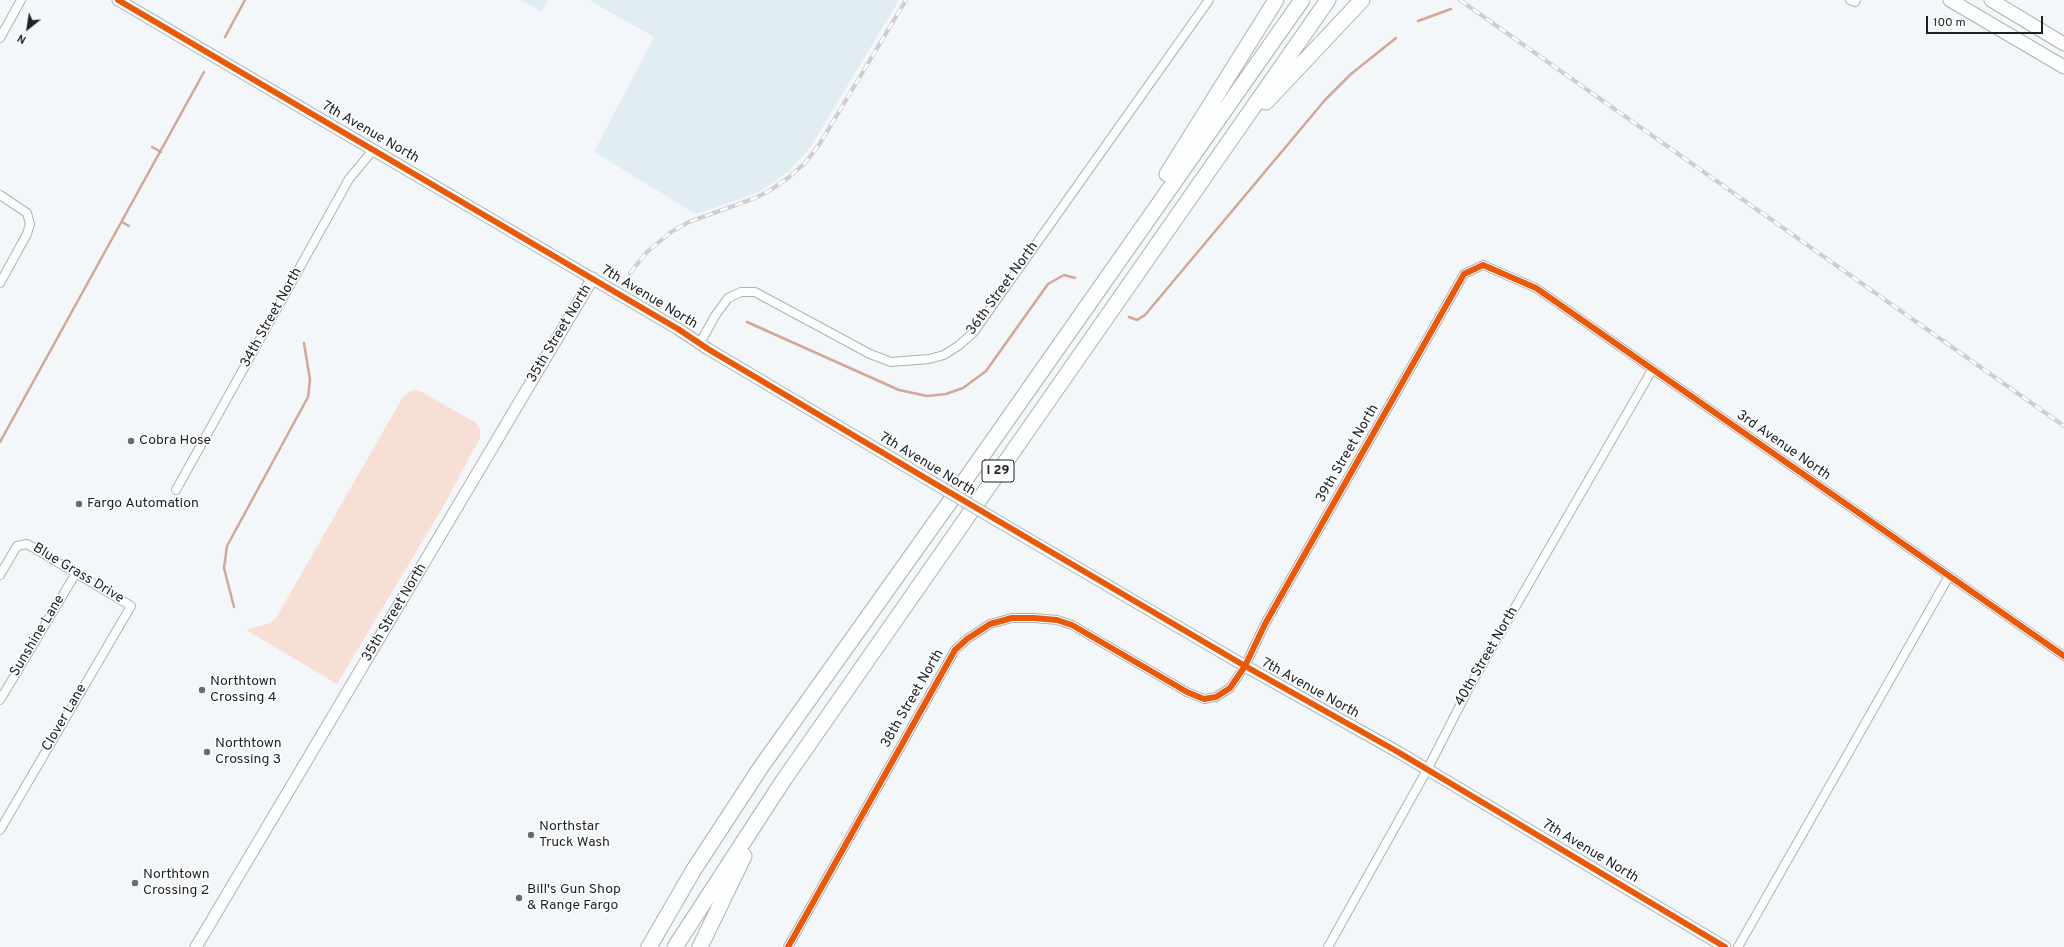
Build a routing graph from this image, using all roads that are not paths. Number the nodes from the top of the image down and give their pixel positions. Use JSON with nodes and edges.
{"nodes":[{"id":1,"x":21,"y":0,"type":"edge"},
{"id":2,"x":118,"y":0,"type":"edge"},
{"id":3,"x":1209,"y":0,"type":"edge"},
{"id":4,"x":1276,"y":0,"type":"edge"},
{"id":5,"x":1302,"y":0,"type":"edge"},
{"id":6,"x":1328,"y":0,"type":"edge"},
{"id":7,"x":1362,"y":0,"type":"edge"},
{"id":8,"x":1850,"y":0,"type":"edge"},
{"id":9,"x":1856,"y":0,"type":"edge"},
{"id":10,"x":1950,"y":0,"type":"edge"},
{"id":11,"x":1991,"y":0,"type":"edge"},
{"id":12,"x":0,"y":38,"type":"edge"},
{"id":13,"x":2064,"y":44,"type":"edge"},
{"id":14,"x":2064,"y":67,"type":"edge"},
{"id":15,"x":1230,"y":140,"type":"junction"},
{"id":16,"x":374,"y":150,"type":"junction"},
{"id":17,"x":0,"y":195,"type":"edge"},
{"id":18,"x":1483,"y":265,"type":"joint"},
{"id":19,"x":593,"y":278,"type":"junction"},
{"id":20,"x":0,"y":283,"type":"edge"},
{"id":21,"x":1078,"y":318,"type":"junction"},
{"id":22,"x":700,"y":343,"type":"junction"},
{"id":23,"x":1652,"y":370,"type":"junction"},
{"id":24,"x":176,"y":490,"type":"dead end"},
{"id":25,"x":76,"y":573,"type":"junction"},
{"id":26,"x":0,"y":575,"type":"edge"},
{"id":27,"x":1949,"y":576,"type":"junction"},
{"id":28,"x":131,"y":606,"type":"joint"},
{"id":29,"x":2064,"y":656,"type":"edge"},
{"id":30,"x":1245,"y":666,"type":"junction"},
{"id":31,"x":0,"y":700,"type":"edge"},
{"id":32,"x":1427,"y":770,"type":"junction"},
{"id":33,"x":783,"y":781,"type":"junction"},
{"id":34,"x":0,"y":830,"type":"edge"},
{"id":35,"x":693,"y":871,"type":"junction"},
{"id":36,"x":196,"y":947,"type":"edge"},
{"id":37,"x":637,"y":947,"type":"edge"},
{"id":38,"x":649,"y":947,"type":"edge"},
{"id":39,"x":675,"y":947,"type":"edge"},
{"id":40,"x":700,"y":947,"type":"edge"},
{"id":41,"x":788,"y":947,"type":"edge"},
{"id":42,"x":1328,"y":947,"type":"edge"},
{"id":43,"x":1726,"y":947,"type":"edge"},
{"id":44,"x":1738,"y":947,"type":"edge"}],
"edges":[{"from":1,"to":12,"type":"street"},
{"from":2,"to":16,"type":"street","name":"7th Avenue North"},
{"from":3,"to":22,"type":"street","name":"36th Street North"},
{"from":4,"to":21,"type":"highway"},
{"from":5,"to":21,"type":"highway","number":"I 29"},
{"from":6,"to":15,"type":"highway","number":"I 29"},
{"from":7,"to":15,"type":"highway"},
{"from":8,"to":9,"type":"street"},
{"from":10,"to":14,"type":"main road"},
{"from":11,"to":13,"type":"main road"},
{"from":15,"to":33,"type":"highway","number":"I 29"},
{"from":16,"to":19,"type":"street","name":"7th Avenue North"},
{"from":16,"to":24,"type":"street","name":"34th Street North"},
{"from":17,"to":20,"type":"street"},
{"from":18,"to":23,"type":"street","name":"3rd Avenue North"},
{"from":18,"to":30,"type":"street","name":"39th Street North"},
{"from":19,"to":22,"type":"street","name":"7th Avenue North"},
{"from":19,"to":36,"type":"street","name":"35th Street North"},
{"from":21,"to":35,"type":"highway","number":"I 29"},
{"from":22,"to":30,"type":"street","name":"7th Avenue North","bridge":true},
{"from":23,"to":27,"type":"street","name":"3rd Avenue North"},
{"from":23,"to":32,"type":"street","name":"40th Street North"},
{"from":25,"to":26,"type":"street","name":"Blue Grass Drive"},
{"from":25,"to":28,"type":"street","name":"Blue Grass Drive"},
{"from":25,"to":31,"type":"street","name":"Sunshine Lane"},
{"from":27,"to":29,"type":"street","name":"3rd Avenue North"},
{"from":27,"to":44,"type":"street"},
{"from":28,"to":34,"type":"street","name":"Clover Lane"},
{"from":30,"to":32,"type":"street","name":"7th Avenue North"},
{"from":30,"to":41,"type":"street","name":"38th Street North"},
{"from":32,"to":42,"type":"street","name":"40th Street North"},
{"from":32,"to":43,"type":"street","name":"7th Avenue North"},
{"from":33,"to":39,"type":"highway","number":"I 29"},
{"from":33,"to":40,"type":"highway"},
{"from":35,"to":37,"type":"highway"},
{"from":35,"to":38,"type":"highway","number":"I 29"}]}
